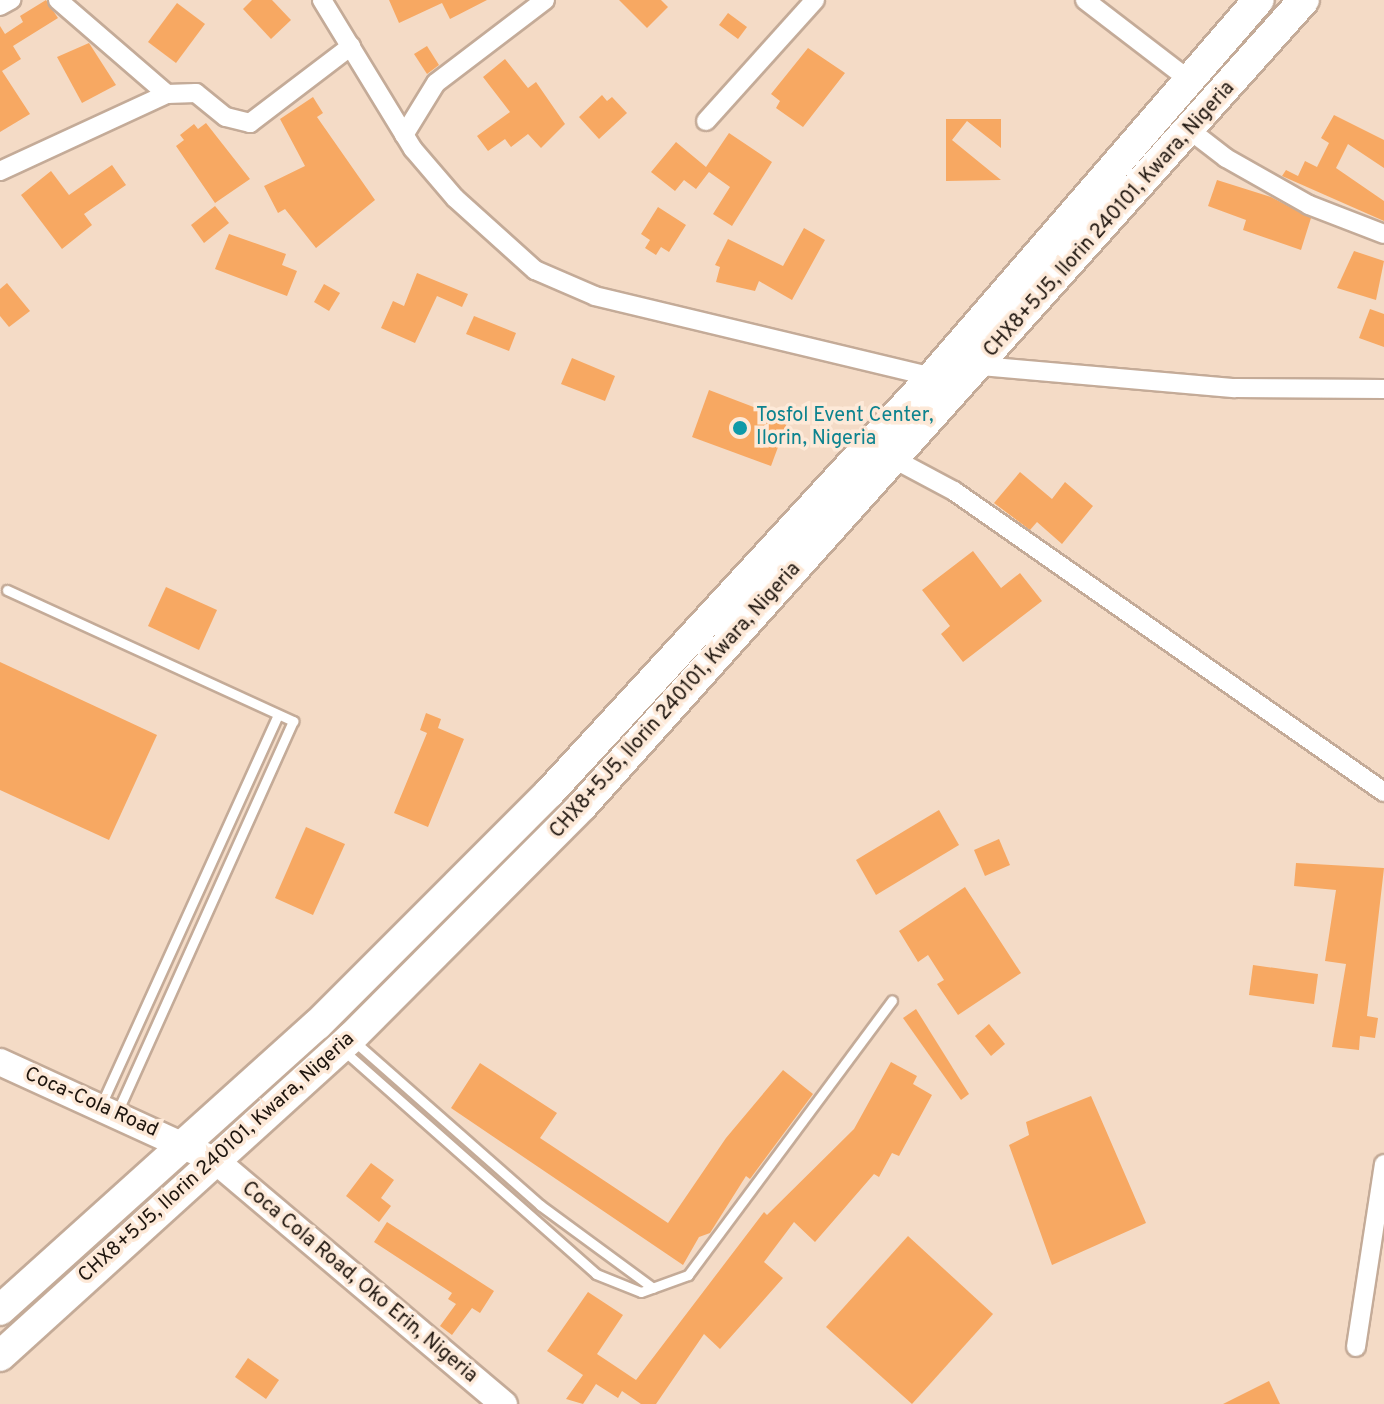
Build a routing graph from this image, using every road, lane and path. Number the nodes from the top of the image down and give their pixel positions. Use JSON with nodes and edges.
{"nodes":[{"id":1,"x":11,"y":0,"type":"edge"},
{"id":2,"x":58,"y":0,"type":"edge"},
{"id":3,"x":322,"y":0,"type":"edge"},
{"id":4,"x":545,"y":0,"type":"edge"},
{"id":5,"x":815,"y":0,"type":"edge"},
{"id":6,"x":1085,"y":0,"type":"edge"},
{"id":7,"x":1259,"y":0,"type":"edge"},
{"id":8,"x":1304,"y":0,"type":"edge"},
{"id":9,"x":0,"y":6,"type":"edge"},
{"id":10,"x":351,"y":46,"type":"junction"},
{"id":11,"x":1188,"y":79,"type":"junction"},
{"id":12,"x":167,"y":94,"type":"junction"},
{"id":13,"x":706,"y":121,"type":"dead end"},
{"id":14,"x":1191,"y":131,"type":"junction"},
{"id":15,"x":404,"y":135,"type":"junction"},
{"id":16,"x":0,"y":171,"type":"edge"},
{"id":17,"x":1384,"y":234,"type":"edge"},
{"id":18,"x":981,"y":366,"type":"junction"},
{"id":19,"x":932,"y":377,"type":"junction"},
{"id":20,"x":1384,"y":389,"type":"edge"},
{"id":21,"x":894,"y":459,"type":"junction"},
{"id":22,"x":7,"y":590,"type":"dead end"},
{"id":23,"x":278,"y":715,"type":"junction"},
{"id":24,"x":1384,"y":792,"type":"edge"},
{"id":25,"x":892,"y":1000,"type":"dead end"},
{"id":26,"x":345,"y":1042,"type":"junction"},
{"id":27,"x":0,"y":1062,"type":"edge"},
{"id":28,"x":108,"y":1111,"type":"junction"},
{"id":29,"x":183,"y":1145,"type":"junction"},
{"id":30,"x":216,"y":1161,"type":"junction"},
{"id":31,"x":1384,"y":1164,"type":"edge"},
{"id":32,"x":653,"y":1288,"type":"junction"},
{"id":33,"x":0,"y":1310,"type":"edge"},
{"id":34,"x":1356,"y":1347,"type":"dead end"},
{"id":35,"x":0,"y":1356,"type":"edge"},
{"id":36,"x":504,"y":1404,"type":"edge"}],
"edges":[{"from":1,"to":9,"type":"street"},
{"from":2,"to":12,"type":"street"},
{"from":3,"to":10,"type":"street"},
{"from":4,"to":15,"type":"street"},
{"from":5,"to":13,"type":"street"},
{"from":6,"to":11,"type":"street"},
{"from":7,"to":11,"type":"main road","name":"CHX8+5J5, Ilorin 240101, Kwara, Nigeria"},
{"from":8,"to":14,"type":"main road","name":"CHX8+5J5, Ilorin 240101, Kwara, Nigeria"},
{"from":10,"to":12,"type":"street"},
{"from":10,"to":15,"type":"street"},
{"from":11,"to":19,"type":"main road","name":"CHX8+5J5, Ilorin 240101, Kwara, Nigeria"},
{"from":12,"to":16,"type":"street"},
{"from":14,"to":17,"type":"street"},
{"from":14,"to":18,"type":"main road","name":"CHX8+5J5, Ilorin 240101, Kwara, Nigeria"},
{"from":15,"to":19,"type":"street"},
{"from":18,"to":20,"type":"street"},
{"from":18,"to":21,"type":"main road","name":"CHX8+5J5, Ilorin 240101, Kwara, Nigeria"},
{"from":19,"to":29,"type":"main road","name":"CHX8+5J5, Ilorin 240101, Kwara, Nigeria"},
{"from":21,"to":24,"type":"street"},
{"from":21,"to":26,"type":"main road","name":"CHX8+5J5, Ilorin 240101, Kwara, Nigeria"},
{"from":22,"to":23,"type":"lane"},
{"from":23,"to":28,"type":"lane"},
{"from":23,"to":28,"type":"lane"},
{"from":25,"to":32,"type":"lane"},
{"from":26,"to":30,"type":"main road","name":"CHX8+5J5, Ilorin 240101, Kwara, Nigeria"},
{"from":26,"to":32,"type":"lane"},
{"from":26,"to":32,"type":"lane"},
{"from":27,"to":28,"type":"street","name":"Coca-Cola Road"},
{"from":28,"to":29,"type":"street","name":"Coca-Cola Road"},
{"from":29,"to":30,"type":"street","name":"Coca-Cola Road"},
{"from":29,"to":33,"type":"main road","name":"CHX8+5J5, Ilorin 240101, Kwara, Nigeria"},
{"from":30,"to":35,"type":"main road","name":"CHX8+5J5, Ilorin 240101, Kwara, Nigeria"},
{"from":30,"to":36,"type":"street","name":"Coca Cola Road, Oko Erin, Nigeria"},
{"from":31,"to":34,"type":"street"}]}
